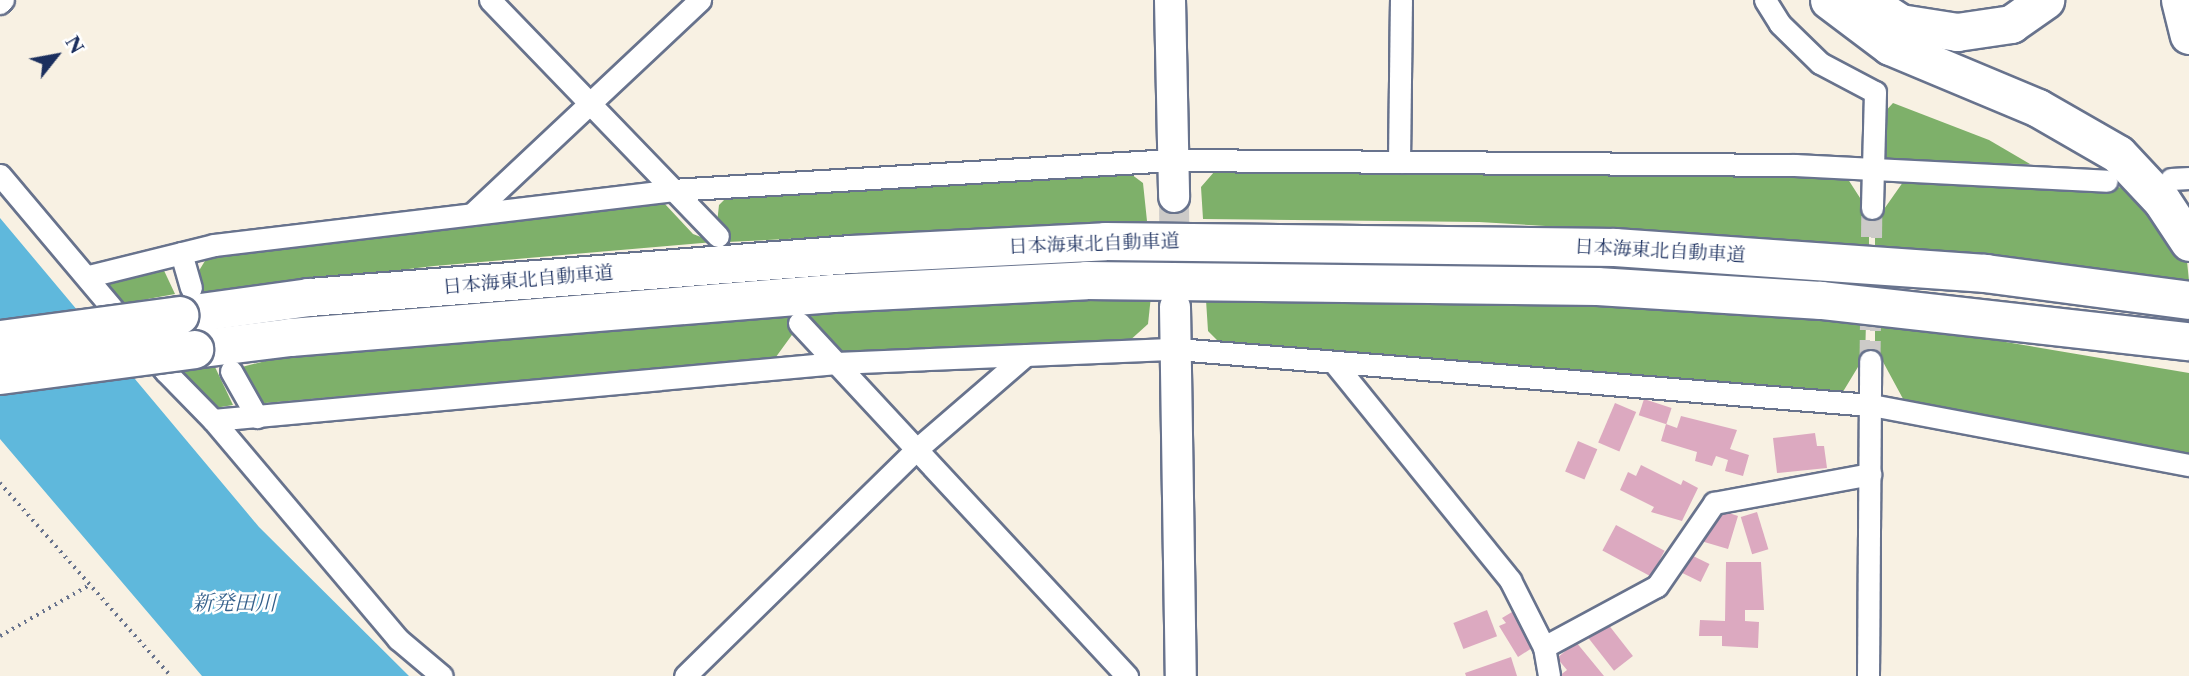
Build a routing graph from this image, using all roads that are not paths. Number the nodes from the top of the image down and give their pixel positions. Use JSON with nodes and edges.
{"nodes":[{"id":1,"x":490,"y":0,"type":"edge"},
{"id":2,"x":700,"y":0,"type":"edge"},
{"id":3,"x":1170,"y":0,"type":"edge"},
{"id":4,"x":1401,"y":0,"type":"edge"},
{"id":5,"x":1765,"y":0,"type":"edge"},
{"id":6,"x":1829,"y":0,"type":"edge"},
{"id":7,"x":1865,"y":0,"type":"edge"},
{"id":8,"x":2045,"y":0,"type":"edge"},
{"id":9,"x":2180,"y":0,"type":"edge"},
{"id":10,"x":2189,"y":35,"type":"edge"},
{"id":11,"x":588,"y":107,"type":"junction"},
{"id":12,"x":1173,"y":160,"type":"junction"},
{"id":13,"x":1399,"y":162,"type":"junction"},
{"id":14,"x":1873,"y":169,"type":"junction"},
{"id":15,"x":0,"y":175,"type":"edge"},
{"id":16,"x":2107,"y":181,"type":"dead end"},
{"id":17,"x":671,"y":190,"type":"junction"},
{"id":18,"x":1174,"y":197,"type":"tunnel mouth"},
{"id":19,"x":1872,"y":208,"type":"tunnel mouth"},
{"id":20,"x":472,"y":214,"type":"junction"},
{"id":21,"x":718,"y":236,"type":"dead end"},
{"id":22,"x":2189,"y":242,"type":"edge"},
{"id":23,"x":181,"y":253,"type":"junction"},
{"id":24,"x":89,"y":276,"type":"junction"},
{"id":25,"x":2189,"y":300,"type":"edge"},
{"id":26,"x":185,"y":302,"type":"junction"},
{"id":27,"x":1175,"y":307,"type":"tunnel mouth"},
{"id":28,"x":799,"y":323,"type":"dead end"},
{"id":29,"x":0,"y":338,"type":"edge"},
{"id":30,"x":2189,"y":341,"type":"edge"},
{"id":31,"x":1176,"y":349,"type":"junction"},
{"id":32,"x":1026,"y":355,"type":"junction"},
{"id":33,"x":1870,"y":361,"type":"tunnel mouth"},
{"id":34,"x":836,"y":363,"type":"junction"},
{"id":35,"x":1336,"y":365,"type":"junction"},
{"id":36,"x":231,"y":371,"type":"dead end"},
{"id":37,"x":0,"y":375,"type":"edge"},
{"id":38,"x":1871,"y":405,"type":"junction"},
{"id":39,"x":257,"y":417,"type":"junction"},
{"id":40,"x":213,"y":421,"type":"junction"},
{"id":41,"x":917,"y":449,"type":"junction"},
{"id":42,"x":2189,"y":464,"type":"edge"},
{"id":43,"x":1870,"y":474,"type":"junction"},
{"id":44,"x":1544,"y":647,"type":"junction"},
{"id":45,"x":442,"y":676,"type":"edge"},
{"id":46,"x":685,"y":676,"type":"edge"},
{"id":47,"x":1127,"y":676,"type":"edge"},
{"id":48,"x":1181,"y":676,"type":"edge"},
{"id":49,"x":1549,"y":676,"type":"edge"},
{"id":50,"x":1868,"y":676,"type":"edge"}],
"edges":[{"from":1,"to":11,"type":"street"},
{"from":2,"to":11,"type":"street"},
{"from":3,"to":12,"type":"street"},
{"from":4,"to":13,"type":"street"},
{"from":5,"to":14,"type":"street"},
{"from":6,"to":22,"type":"highway"},
{"from":7,"to":8,"type":"highway"},
{"from":9,"to":10,"type":"highway"},
{"from":11,"to":17,"type":"street"},
{"from":11,"to":20,"type":"street"},
{"from":12,"to":13,"type":"street"},
{"from":12,"to":17,"type":"street"},
{"from":12,"to":18,"type":"street"},
{"from":13,"to":14,"type":"street"},
{"from":14,"to":16,"type":"street"},
{"from":14,"to":19,"type":"street"},
{"from":15,"to":24,"type":"street"},
{"from":17,"to":20,"type":"street"},
{"from":17,"to":21,"type":"street"},
{"from":20,"to":23,"type":"street"},
{"from":23,"to":24,"type":"street"},
{"from":23,"to":26,"type":"street"},
{"from":24,"to":40,"type":"street"},
{"from":25,"to":26,"type":"highway","name":"日本海東北自動車道"},
{"from":26,"to":29,"type":"highway","name":"日本海東北自動車道","bridge":true},
{"from":27,"to":31,"type":"street"},
{"from":28,"to":34,"type":"street"},
{"from":30,"to":37,"type":"highway","name":"日本海東北自動車道","bridge":true},
{"from":31,"to":32,"type":"street"},
{"from":31,"to":35,"type":"street"},
{"from":31,"to":48,"type":"street"},
{"from":32,"to":34,"type":"street"},
{"from":32,"to":41,"type":"street"},
{"from":33,"to":38,"type":"street"},
{"from":34,"to":39,"type":"street"},
{"from":34,"to":41,"type":"street"},
{"from":35,"to":38,"type":"street"},
{"from":35,"to":44,"type":"street"},
{"from":36,"to":39,"type":"street"},
{"from":38,"to":42,"type":"street"},
{"from":38,"to":43,"type":"street"},
{"from":39,"to":40,"type":"street"},
{"from":40,"to":45,"type":"street"},
{"from":41,"to":46,"type":"street"},
{"from":41,"to":47,"type":"street"},
{"from":43,"to":44,"type":"street"},
{"from":43,"to":50,"type":"street"},
{"from":44,"to":49,"type":"street"}]}
